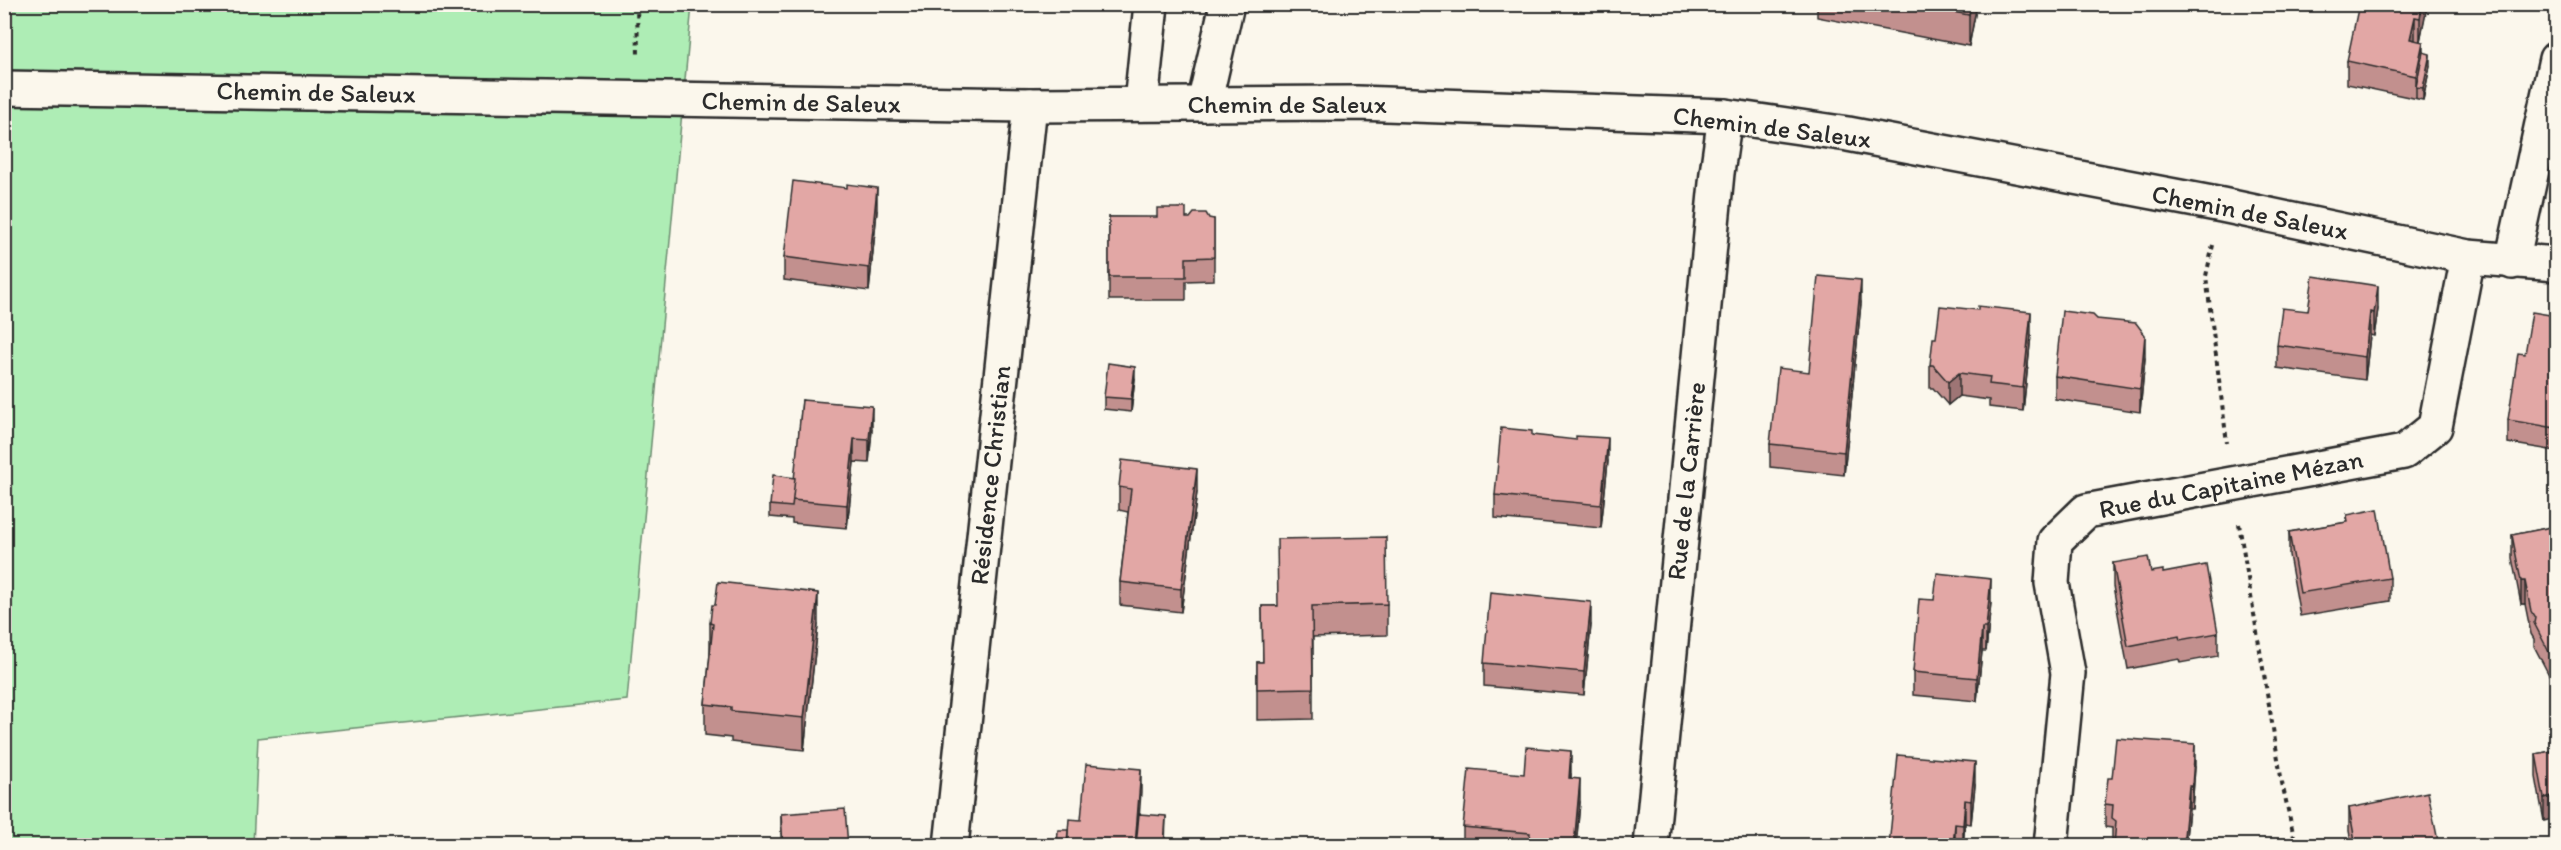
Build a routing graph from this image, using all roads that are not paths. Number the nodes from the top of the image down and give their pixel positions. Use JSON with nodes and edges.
{"nodes":[{"id":1,"x":1151,"y":4,"type":"edge"},
{"id":2,"x":1227,"y":4,"type":"edge"},
{"id":3,"x":2556,"y":59,"type":"edge"},
{"id":4,"x":4,"y":88,"type":"edge"},
{"id":5,"x":1141,"y":104,"type":"junction"},
{"id":6,"x":1204,"y":104,"type":"junction"},
{"id":7,"x":1030,"y":105,"type":"junction"},
{"id":8,"x":1725,"y":116,"type":"junction"},
{"id":9,"x":2468,"y":257,"type":"junction"},
{"id":10,"x":2512,"y":262,"type":"junction"},
{"id":11,"x":2556,"y":264,"type":"edge"},
{"id":12,"x":951,"y":846,"type":"edge"},
{"id":13,"x":1651,"y":846,"type":"edge"},
{"id":14,"x":2051,"y":846,"type":"edge"}],
"edges":[{"from":1,"to":5,"type":"street"},
{"from":2,"to":6,"type":"street"},
{"from":3,"to":10,"type":"street"},
{"from":4,"to":7,"type":"street","name":"Chemin de Saleux"},
{"from":5,"to":6,"type":"street","name":"Chemin de Saleux"},
{"from":5,"to":7,"type":"street","name":"Chemin de Saleux"},
{"from":6,"to":8,"type":"street","name":"Chemin de Saleux"},
{"from":7,"to":12,"type":"street","name":"Résidence Christian"},
{"from":8,"to":9,"type":"street","name":"Chemin de Saleux"},
{"from":8,"to":13,"type":"street","name":"Rue de la Carrière"},
{"from":9,"to":10,"type":"street","name":"Chemin de Saleux"},
{"from":9,"to":14,"type":"street","name":"Rue du Capitaine Mézan"},
{"from":10,"to":11,"type":"street","name":"Chemin de Saleux"}]}
